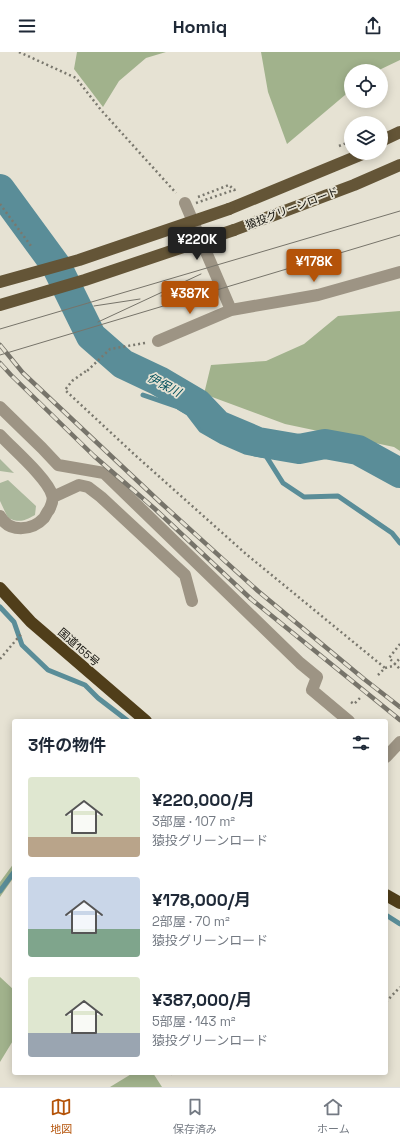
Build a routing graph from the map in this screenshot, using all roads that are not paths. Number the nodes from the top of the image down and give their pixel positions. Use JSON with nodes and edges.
{"nodes":[{"id":1,"x":400,"y":132,"type":"edge"},
{"id":2,"x":388,"y":138,"type":"edge"},
{"id":3,"x":400,"y":139,"type":"edge"},
{"id":4,"x":388,"y":143,"type":"edge"},
{"id":5,"x":344,"y":160,"type":"edge"},
{"id":6,"x":348,"y":160,"type":"edge"},
{"id":7,"x":400,"y":165,"type":"edge"},
{"id":8,"x":324,"y":170,"type":"junction"},
{"id":9,"x":185,"y":202,"type":"road end"},
{"id":10,"x":400,"y":272,"type":"edge"},
{"id":11,"x":0,"y":282,"type":"edge"},
{"id":12,"x":0,"y":305,"type":"edge"},
{"id":13,"x":231,"y":310,"type":"junction"},
{"id":14,"x":158,"y":341,"type":"road end"},
{"id":15,"x":0,"y":407,"type":"edge"},
{"id":16,"x":0,"y":435,"type":"edge"},
{"id":17,"x":53,"y":497,"type":"junction"},
{"id":18,"x":0,"y":516,"type":"edge"},
{"id":19,"x":0,"y":588,"type":"edge"},
{"id":20,"x":192,"y":602,"type":"dead end"},
{"id":21,"x":144,"y":719,"type":"edge"},
{"id":22,"x":347,"y":719,"type":"edge"},
{"id":23,"x":400,"y":742,"type":"edge"},
{"id":24,"x":388,"y":755,"type":"edge"},
{"id":25,"x":388,"y":896,"type":"edge"},
{"id":26,"x":400,"y":903,"type":"edge"}],
"edges":[{"from":1,"to":2,"type":"main road"},
{"from":3,"to":4,"type":"main road"},
{"from":5,"to":8,"type":"main road"},
{"from":6,"to":8,"type":"main road","name":"猿投グリーンロード"},
{"from":7,"to":12,"type":"main road","name":"猿投グリーンロード","bridge":true},
{"from":8,"to":11,"type":"main road","name":"猿投グリーンロード","bridge":true},
{"from":9,"to":13,"type":"street"},
{"from":10,"to":13,"type":"street"},
{"from":13,"to":14,"type":"street"},
{"from":15,"to":22,"type":"street"},
{"from":16,"to":17,"type":"street"},
{"from":17,"to":18,"type":"street"},
{"from":17,"to":20,"type":"street"},
{"from":19,"to":21,"type":"highway","name":"国道155号"},
{"from":23,"to":24,"type":"street"},
{"from":25,"to":26,"type":"highway"}]}
